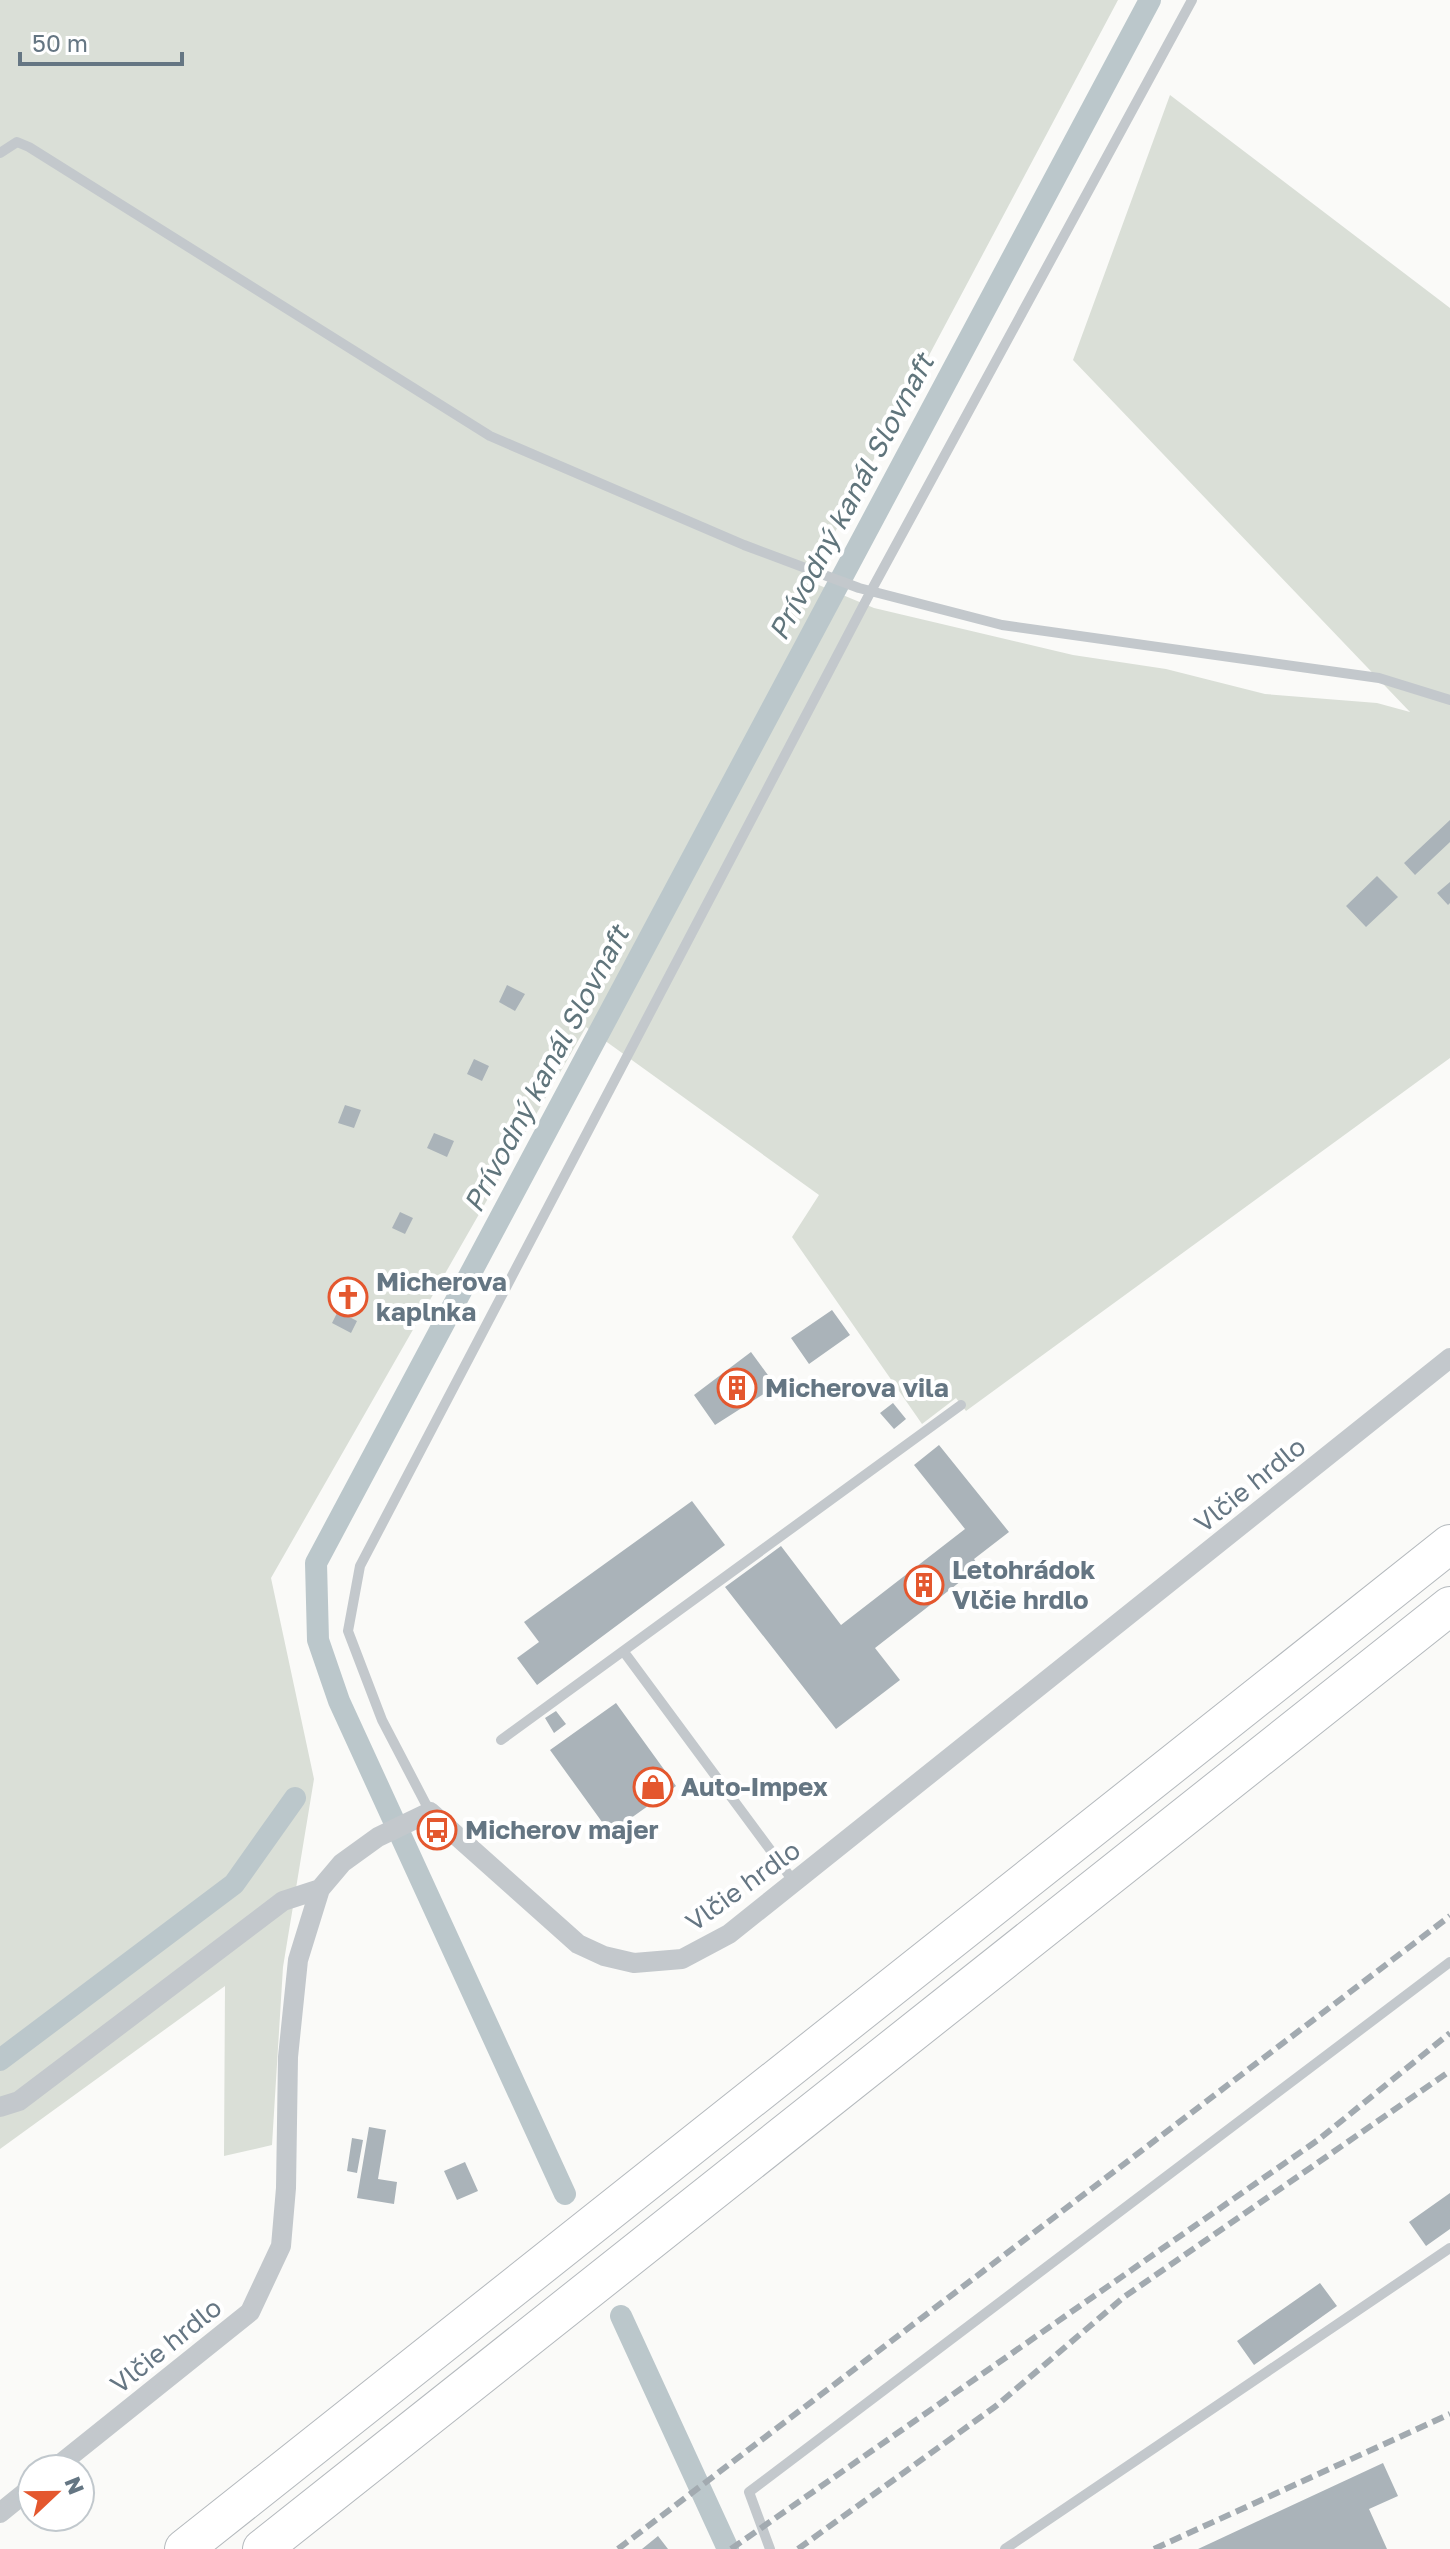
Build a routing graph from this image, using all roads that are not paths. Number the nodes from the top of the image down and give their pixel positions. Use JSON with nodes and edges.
{"nodes":[{"id":1,"x":1192,"y":0,"type":"edge"},
{"id":2,"x":0,"y":153,"type":"edge"},
{"id":3,"x":871,"y":591,"type":"junction"},
{"id":4,"x":1450,"y":700,"type":"edge"},
{"id":5,"x":1450,"y":1358,"type":"edge"},
{"id":6,"x":961,"y":1405,"type":"dead end"},
{"id":7,"x":1450,"y":1544,"type":"edge"},
{"id":8,"x":1450,"y":1606,"type":"edge"},
{"id":9,"x":624,"y":1652,"type":"junction"},
{"id":10,"x":501,"y":1740,"type":"dead end"},
{"id":11,"x":423,"y":1816,"type":"junction"},
{"id":12,"x":794,"y":1882,"type":"junction"},
{"id":13,"x":320,"y":1889,"type":"junction"},
{"id":14,"x":1450,"y":1962,"type":"edge"},
{"id":15,"x":0,"y":2107,"type":"edge"},
{"id":16,"x":1450,"y":2248,"type":"edge"},
{"id":17,"x":74,"y":2453,"type":"edge"},
{"id":18,"x":16,"y":2500,"type":"edge"},
{"id":19,"x":0,"y":2513,"type":"edge"},
{"id":20,"x":184,"y":2549,"type":"edge"},
{"id":21,"x":262,"y":2549,"type":"edge"},
{"id":22,"x":770,"y":2549,"type":"edge"},
{"id":23,"x":1005,"y":2549,"type":"edge"}],
"edges":[{"from":1,"to":3,"type":"lane"},
{"from":2,"to":3,"type":"lane"},
{"from":3,"to":4,"type":"lane"},
{"from":3,"to":11,"type":"lane"},
{"from":5,"to":12,"type":"street","name":"Vlčie hrdlo"},
{"from":6,"to":9,"type":"lane"},
{"from":7,"to":20,"type":"highway"},
{"from":8,"to":21,"type":"highway"},
{"from":9,"to":10,"type":"lane"},
{"from":9,"to":12,"type":"lane"},
{"from":11,"to":12,"type":"street","name":"Vlčie hrdlo"},
{"from":11,"to":13,"type":"street","name":"Vlčie hrdlo"},
{"from":13,"to":15,"type":"street"},
{"from":13,"to":17,"type":"street","name":"Vlčie hrdlo"},
{"from":14,"to":22,"type":"lane"},
{"from":16,"to":23,"type":"lane"},
{"from":18,"to":19,"type":"street"}]}
